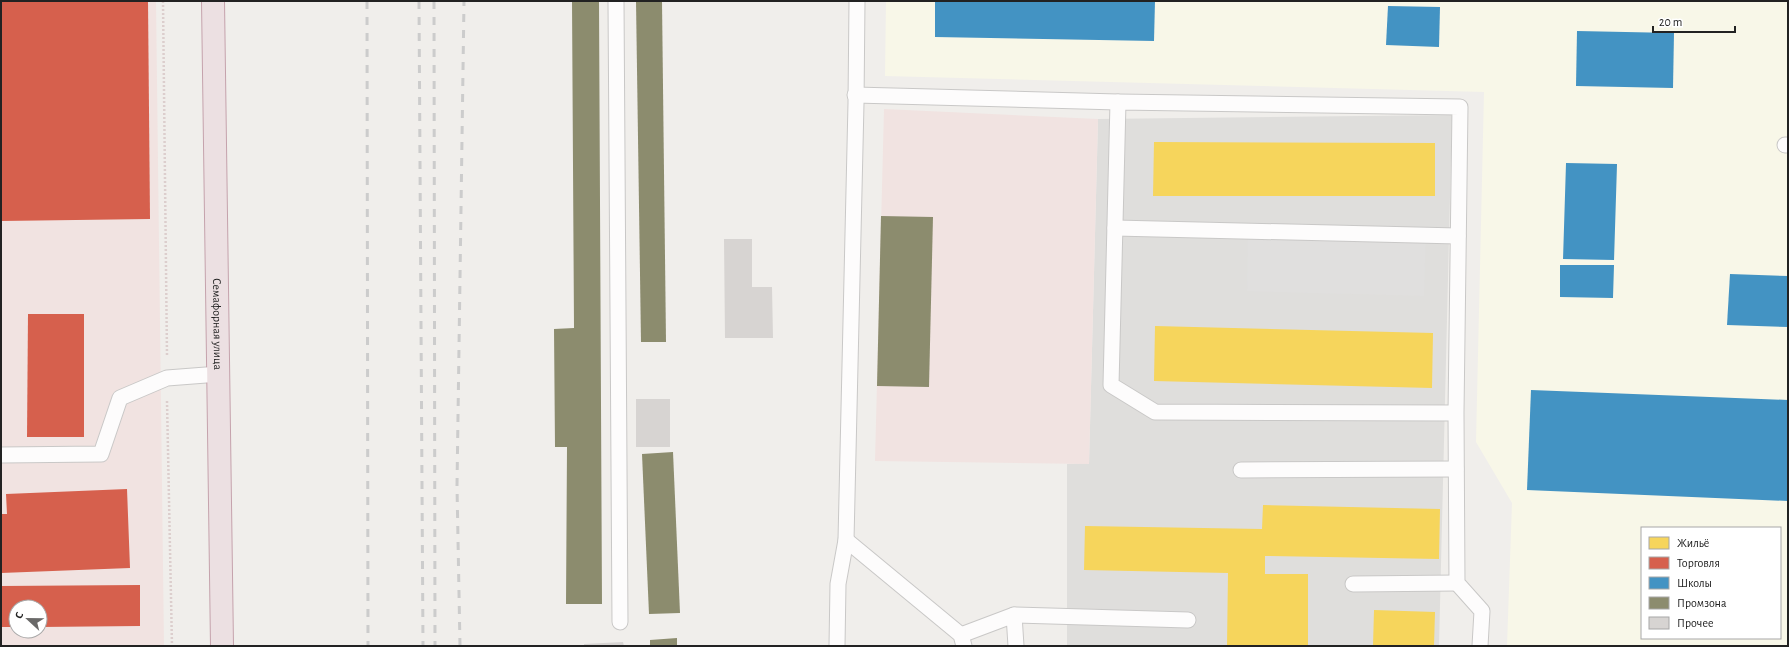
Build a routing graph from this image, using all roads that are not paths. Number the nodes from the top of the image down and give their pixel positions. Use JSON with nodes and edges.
{"nodes":[{"id":1,"x":213,"y":1,"type":"edge"},
{"id":2,"x":616,"y":1,"type":"edge"},
{"id":3,"x":857,"y":1,"type":"edge"},
{"id":4,"x":855,"y":95,"type":"junction"},
{"id":5,"x":1118,"y":102,"type":"junction"},
{"id":6,"x":1115,"y":228,"type":"junction"},
{"id":7,"x":1458,"y":236,"type":"junction"},
{"id":8,"x":219,"y":374,"type":"junction"},
{"id":9,"x":1456,"y":413,"type":"junction"},
{"id":10,"x":1,"y":455,"type":"edge"},
{"id":11,"x":1456,"y":469,"type":"junction"},
{"id":12,"x":1241,"y":470,"type":"dead end"},
{"id":13,"x":846,"y":540,"type":"junction"},
{"id":14,"x":1457,"y":583,"type":"junction"},
{"id":15,"x":1353,"y":584,"type":"dead end"},
{"id":16,"x":1014,"y":615,"type":"junction"},
{"id":17,"x":1188,"y":620,"type":"dead end"},
{"id":18,"x":620,"y":622,"type":"dead end"},
{"id":19,"x":963,"y":641,"type":"edge"},
{"id":20,"x":222,"y":646,"type":"edge"},
{"id":21,"x":837,"y":646,"type":"edge"},
{"id":22,"x":1016,"y":646,"type":"edge"},
{"id":23,"x":1480,"y":646,"type":"edge"}],
"edges":[{"from":1,"to":8,"type":"highway","name":"Семафорная улица"},
{"from":2,"to":18,"type":"lane"},
{"from":3,"to":4,"type":"lane"},
{"from":4,"to":5,"type":"lane"},
{"from":4,"to":13,"type":"lane"},
{"from":5,"to":6,"type":"lane"},
{"from":5,"to":7,"type":"lane"},
{"from":6,"to":7,"type":"lane"},
{"from":6,"to":9,"type":"lane"},
{"from":7,"to":9,"type":"lane"},
{"from":8,"to":10,"type":"lane"},
{"from":8,"to":20,"type":"highway","name":"Семафорная улица"},
{"from":9,"to":11,"type":"lane"},
{"from":11,"to":12,"type":"lane"},
{"from":11,"to":14,"type":"lane"},
{"from":13,"to":19,"type":"lane"},
{"from":13,"to":21,"type":"lane"},
{"from":14,"to":15,"type":"lane"},
{"from":14,"to":23,"type":"lane"},
{"from":16,"to":17,"type":"lane"},
{"from":16,"to":19,"type":"lane"},
{"from":16,"to":22,"type":"lane"}]}
